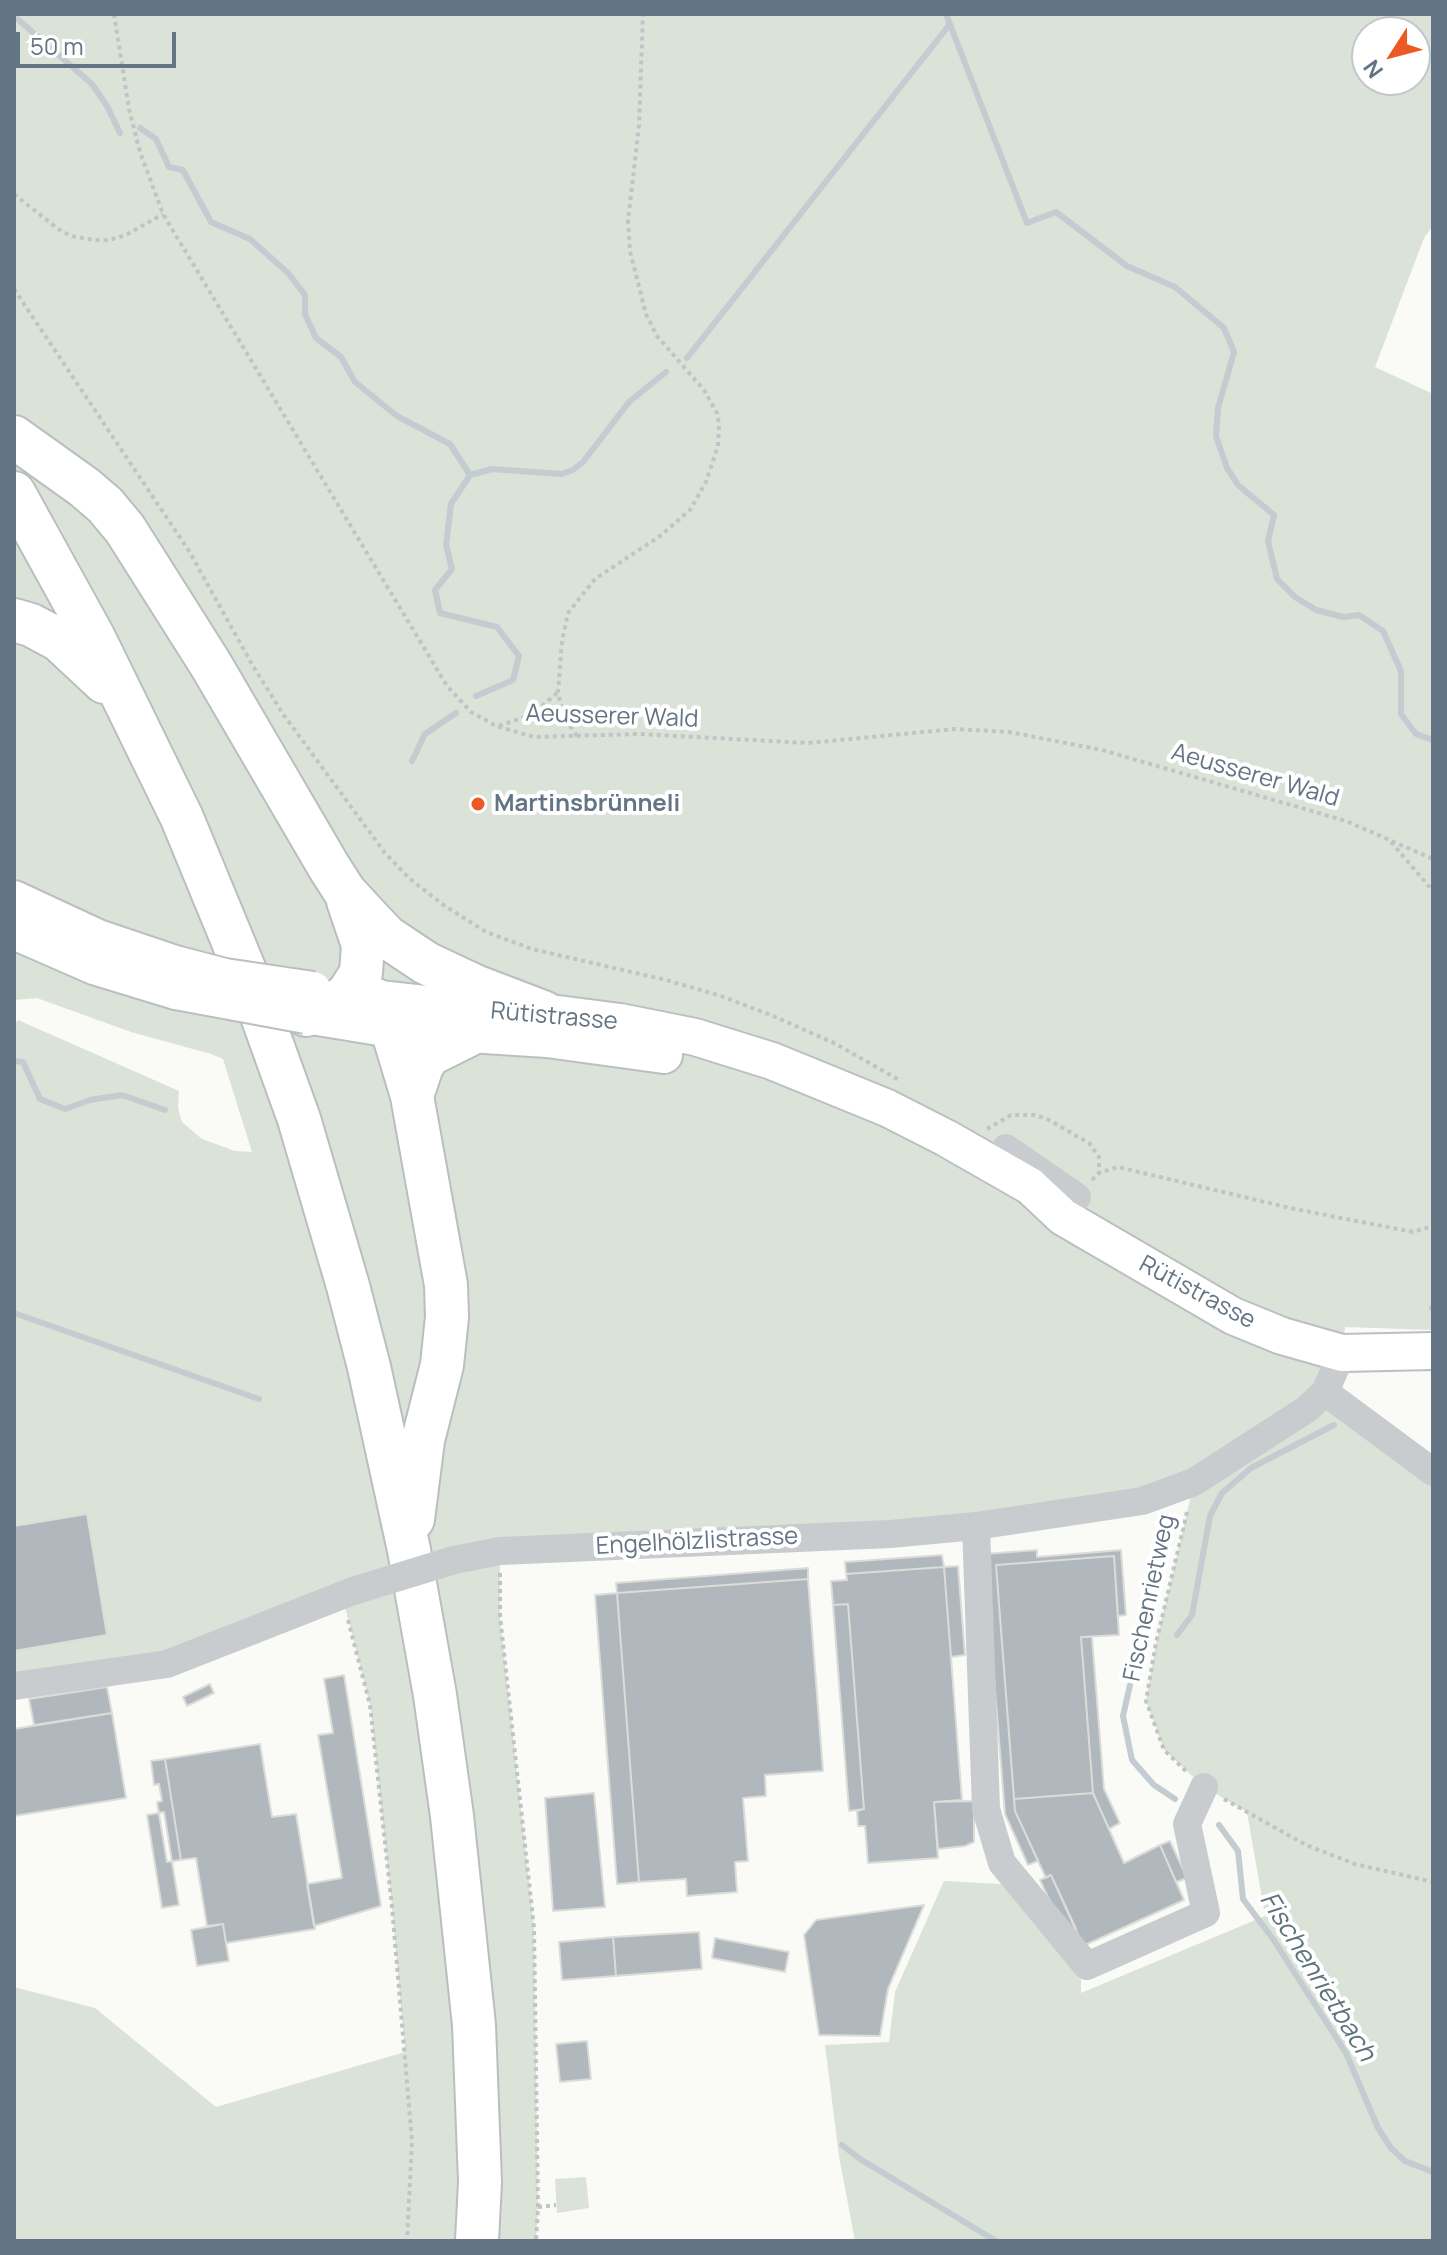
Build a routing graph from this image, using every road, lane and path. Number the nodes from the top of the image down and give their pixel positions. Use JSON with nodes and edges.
{"nodes":[{"id":1,"x":114,"y":14,"type":"edge"},
{"id":2,"x":643,"y":14,"type":"edge"},
{"id":3,"x":14,"y":194,"type":"edge"},
{"id":4,"x":163,"y":214,"type":"junction"},
{"id":5,"x":14,"y":289,"type":"edge"},
{"id":6,"x":14,"y":437,"type":"edge"},
{"id":7,"x":14,"y":493,"type":"edge"},
{"id":8,"x":14,"y":620,"type":"edge"},
{"id":9,"x":558,"y":692,"type":"junction"},
{"id":10,"x":127,"y":704,"type":"junction"},
{"id":11,"x":496,"y":726,"type":"junction"},
{"id":12,"x":577,"y":736,"type":"junction"},
{"id":13,"x":1390,"y":840,"type":"junction"},
{"id":14,"x":1433,"y":859,"type":"edge"},
{"id":15,"x":1433,"y":891,"type":"edge"},
{"id":16,"x":345,"y":892,"type":"junction"},
{"id":17,"x":14,"y":899,"type":"edge"},
{"id":18,"x":14,"y":931,"type":"edge"},
{"id":19,"x":176,"y":977,"type":"junction"},
{"id":20,"x":338,"y":1008,"type":"junction"},
{"id":21,"x":543,"y":1012,"type":"junction"},
{"id":22,"x":473,"y":1033,"type":"junction"},
{"id":23,"x":905,"y":1083,"type":"dead end"},
{"id":24,"x":412,"y":1096,"type":"junction"},
{"id":25,"x":1006,"y":1148,"type":"joint"},
{"id":26,"x":1099,"y":1173,"type":"junction"},
{"id":27,"x":1070,"y":1207,"type":"junction"},
{"id":28,"x":1433,"y":1226,"type":"edge"},
{"id":29,"x":1433,"y":1351,"type":"edge"},
{"id":30,"x":1342,"y":1353,"type":"junction"},
{"id":31,"x":1325,"y":1392,"type":"junction"},
{"id":32,"x":1433,"y":1472,"type":"edge"},
{"id":33,"x":1194,"y":1482,"type":"junction"},
{"id":34,"x":976,"y":1526,"type":"junction"},
{"id":35,"x":409,"y":1550,"type":"junction"},
{"id":36,"x":500,"y":1551,"type":"junction"},
{"id":37,"x":347,"y":1593,"type":"junction"},
{"id":38,"x":14,"y":1686,"type":"edge"},
{"id":39,"x":1204,"y":1787,"type":"junction"},
{"id":40,"x":1433,"y":1882,"type":"edge"},
{"id":41,"x":556,"y":2205,"type":"dead end"},
{"id":42,"x":538,"y":2207,"type":"junction"},
{"id":43,"x":407,"y":2241,"type":"edge"},
{"id":44,"x":477,"y":2241,"type":"edge"},
{"id":45,"x":536,"y":2241,"type":"edge"}],
"edges":[{"from":1,"to":4,"type":"path","name":"Aeusserer Wald"},
{"from":2,"to":9,"type":"path"},
{"from":3,"to":4,"type":"path"},
{"from":4,"to":11,"type":"path","name":"Aeusserer Wald"},
{"from":5,"to":23,"type":"path"},
{"from":6,"to":16,"type":"highway"},
{"from":7,"to":10,"type":"highway"},
{"from":8,"to":10,"type":"highway"},
{"from":9,"to":11,"type":"path"},
{"from":9,"to":12,"type":"path"},
{"from":10,"to":35,"type":"highway"},
{"from":11,"to":12,"type":"path","name":"Aeusserer Wald"},
{"from":12,"to":13,"type":"path","name":"Aeusserer Wald"},
{"from":13,"to":14,"type":"path","name":"Aeusserer Wald"},
{"from":13,"to":15,"type":"path"},
{"from":16,"to":20,"type":"highway"},
{"from":16,"to":21,"type":"highway"},
{"from":17,"to":19,"type":"main road","name":"Rütistrasse"},
{"from":18,"to":19,"type":"main road","name":"Rütistrasse"},
{"from":19,"to":20,"type":"main road","name":"Rütistrasse","bridge":true},
{"from":20,"to":21,"type":"main road","name":"Rütistrasse"},
{"from":20,"to":22,"type":"main road","name":"Rütistrasse"},
{"from":20,"to":24,"type":"highway"},
{"from":21,"to":27,"type":"main road","name":"Rütistrasse"},
{"from":22,"to":24,"type":"highway"},
{"from":22,"to":27,"type":"main road","name":"Rütistrasse"},
{"from":24,"to":35,"type":"highway"},
{"from":25,"to":26,"type":"path"},
{"from":25,"to":27,"type":"street"},
{"from":26,"to":27,"type":"path"},
{"from":26,"to":28,"type":"path"},
{"from":27,"to":30,"type":"main road","name":"Rütistrasse"},
{"from":29,"to":30,"type":"main road","name":"Rütistrasse"},
{"from":30,"to":31,"type":"street","name":"Engelhölzlistrasse"},
{"from":31,"to":32,"type":"street"},
{"from":31,"to":33,"type":"street","name":"Engelhölzlistrasse"},
{"from":33,"to":34,"type":"street","name":"Engelhölzlistrasse"},
{"from":33,"to":39,"type":"path","name":"Fischenrietweg"},
{"from":34,"to":36,"type":"street","name":"Engelhölzlistrasse"},
{"from":34,"to":39,"type":"street"},
{"from":35,"to":44,"type":"highway"},
{"from":36,"to":37,"type":"street","name":"Engelhölzlistrasse","bridge":true},
{"from":36,"to":42,"type":"path"},
{"from":37,"to":38,"type":"street","name":"Engelhölzlistrasse"},
{"from":37,"to":43,"type":"path"},
{"from":39,"to":40,"type":"path","name":"Fischenrietweg"},
{"from":41,"to":42,"type":"path"},
{"from":42,"to":45,"type":"path"}]}
